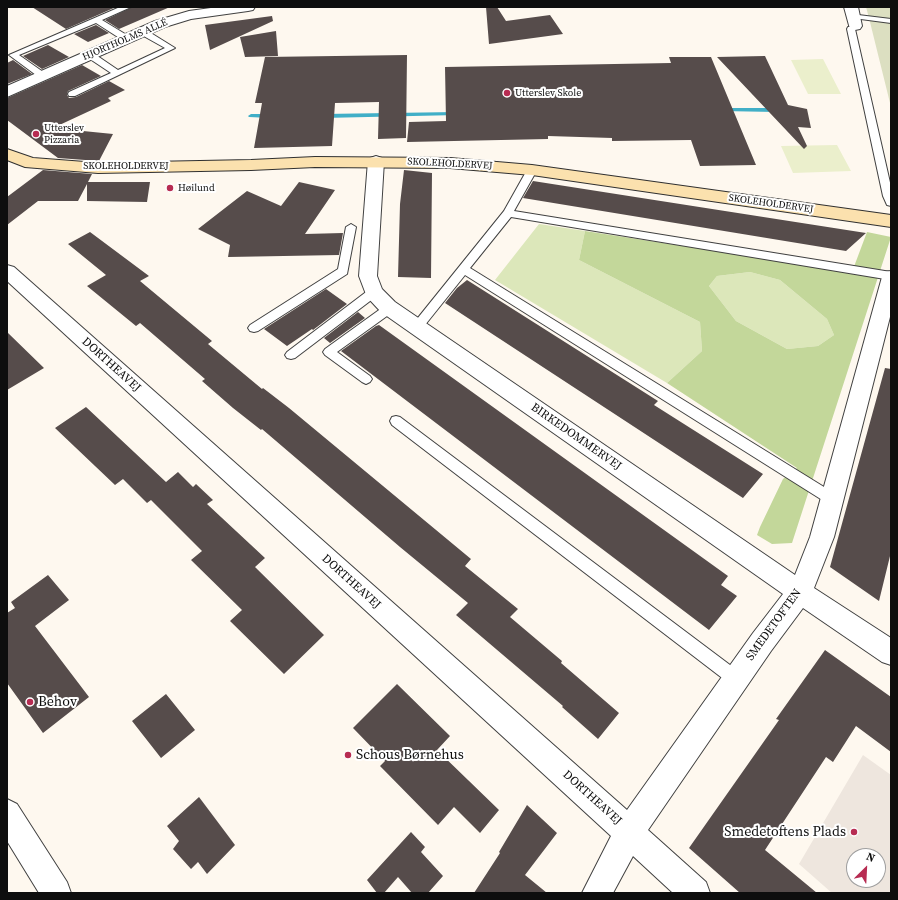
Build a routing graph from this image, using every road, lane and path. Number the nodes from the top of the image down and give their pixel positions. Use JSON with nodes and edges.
{"nodes":[{"id":1,"x":127,"y":7,"type":"edge"},
{"id":2,"x":248,"y":7,"type":"edge"},
{"id":3,"x":852,"y":19,"type":"edge"},
{"id":4,"x":96,"y":20,"type":"junction"},
{"id":5,"x":891,"y":21,"type":"edge"},
{"id":6,"x":143,"y":32,"type":"junction"},
{"id":7,"x":127,"y":39,"type":"junction"},
{"id":8,"x":90,"y":55,"type":"junction"},
{"id":9,"x":117,"y":73,"type":"junction"},
{"id":10,"x":43,"y":76,"type":"junction"},
{"id":11,"x":7,"y":92,"type":"edge"},
{"id":12,"x":72,"y":94,"type":"dead end"},
{"id":13,"x":7,"y":154,"type":"edge"},
{"id":14,"x":376,"y":161,"type":"junction"},
{"id":15,"x":532,"y":170,"type":"junction"},
{"id":16,"x":891,"y":203,"type":"edge"},
{"id":17,"x":508,"y":213,"type":"junction"},
{"id":18,"x":891,"y":221,"type":"edge"},
{"id":19,"x":351,"y":227,"type":"dead end"},
{"id":20,"x":463,"y":269,"type":"junction"},
{"id":21,"x":7,"y":272,"type":"edge"},
{"id":22,"x":891,"y":277,"type":"edge"},
{"id":23,"x":374,"y":292,"type":"junction"},
{"id":24,"x":390,"y":308,"type":"junction"},
{"id":25,"x":417,"y":327,"type":"junction"},
{"id":26,"x":254,"y":328,"type":"dead end"},
{"id":27,"x":291,"y":355,"type":"dead end"},
{"id":28,"x":366,"y":379,"type":"dead end"},
{"id":29,"x":396,"y":421,"type":"dead end"},
{"id":30,"x":832,"y":499,"type":"junction"},
{"id":31,"x":800,"y":592,"type":"junction"},
{"id":32,"x":891,"y":653,"type":"edge"},
{"id":33,"x":736,"y":679,"type":"junction"},
{"id":34,"x":7,"y":814,"type":"edge"},
{"id":35,"x":629,"y":832,"type":"junction"},
{"id":36,"x":56,"y":893,"type":"edge"},
{"id":37,"x":597,"y":893,"type":"edge"},
{"id":38,"x":694,"y":893,"type":"edge"}],
"edges":[{"from":1,"to":4,"type":"lane"},
{"from":2,"to":6,"type":"street","name":"HJORTHOLMS ALLÉ"},
{"from":3,"to":5,"type":"lane"},
{"from":3,"to":16,"type":"lane"},
{"from":4,"to":7,"type":"lane"},
{"from":4,"to":10,"type":"lane"},
{"from":6,"to":7,"type":"street","name":"HJORTHOLMS ALLÉ"},
{"from":6,"to":9,"type":"lane"},
{"from":7,"to":8,"type":"street","name":"HJORTHOLMS ALLÉ"},
{"from":8,"to":9,"type":"lane"},
{"from":8,"to":10,"type":"street","name":"HJORTHOLMS ALLÉ"},
{"from":9,"to":12,"type":"lane"},
{"from":10,"to":11,"type":"street","name":"HJORTHOLMS ALLÉ"},
{"from":13,"to":14,"type":"street","name":"SKOLEHOLDERVEJ"},
{"from":14,"to":15,"type":"street","name":"SKOLEHOLDERVEJ"},
{"from":14,"to":23,"type":"street","name":"BIRKEDOMMERVEJ"},
{"from":15,"to":17,"type":"lane"},
{"from":15,"to":18,"type":"street","name":"SKOLEHOLDERVEJ"},
{"from":17,"to":20,"type":"lane"},
{"from":17,"to":22,"type":"lane"},
{"from":19,"to":26,"type":"lane"},
{"from":20,"to":25,"type":"lane"},
{"from":20,"to":30,"type":"lane"},
{"from":21,"to":35,"type":"street","name":"DORTHEAVEJ"},
{"from":22,"to":30,"type":"street","name":"SMEDETOFTEN"},
{"from":23,"to":24,"type":"street","name":"BIRKEDOMMERVEJ"},
{"from":23,"to":27,"type":"lane"},
{"from":24,"to":25,"type":"street","name":"BIRKEDOMMERVEJ"},
{"from":24,"to":28,"type":"lane"},
{"from":25,"to":31,"type":"street","name":"BIRKEDOMMERVEJ"},
{"from":29,"to":33,"type":"lane"},
{"from":30,"to":31,"type":"street","name":"SMEDETOFTEN"},
{"from":31,"to":32,"type":"street","name":"BIRKEDOMMERVEJ"},
{"from":31,"to":33,"type":"street","name":"SMEDETOFTEN"},
{"from":33,"to":35,"type":"street","name":"SMEDETOFTEN"},
{"from":34,"to":36,"type":"street"},
{"from":35,"to":37,"type":"street","name":"SMEDETOFTEN"},
{"from":35,"to":38,"type":"street","name":"DORTHEAVEJ"}]}
